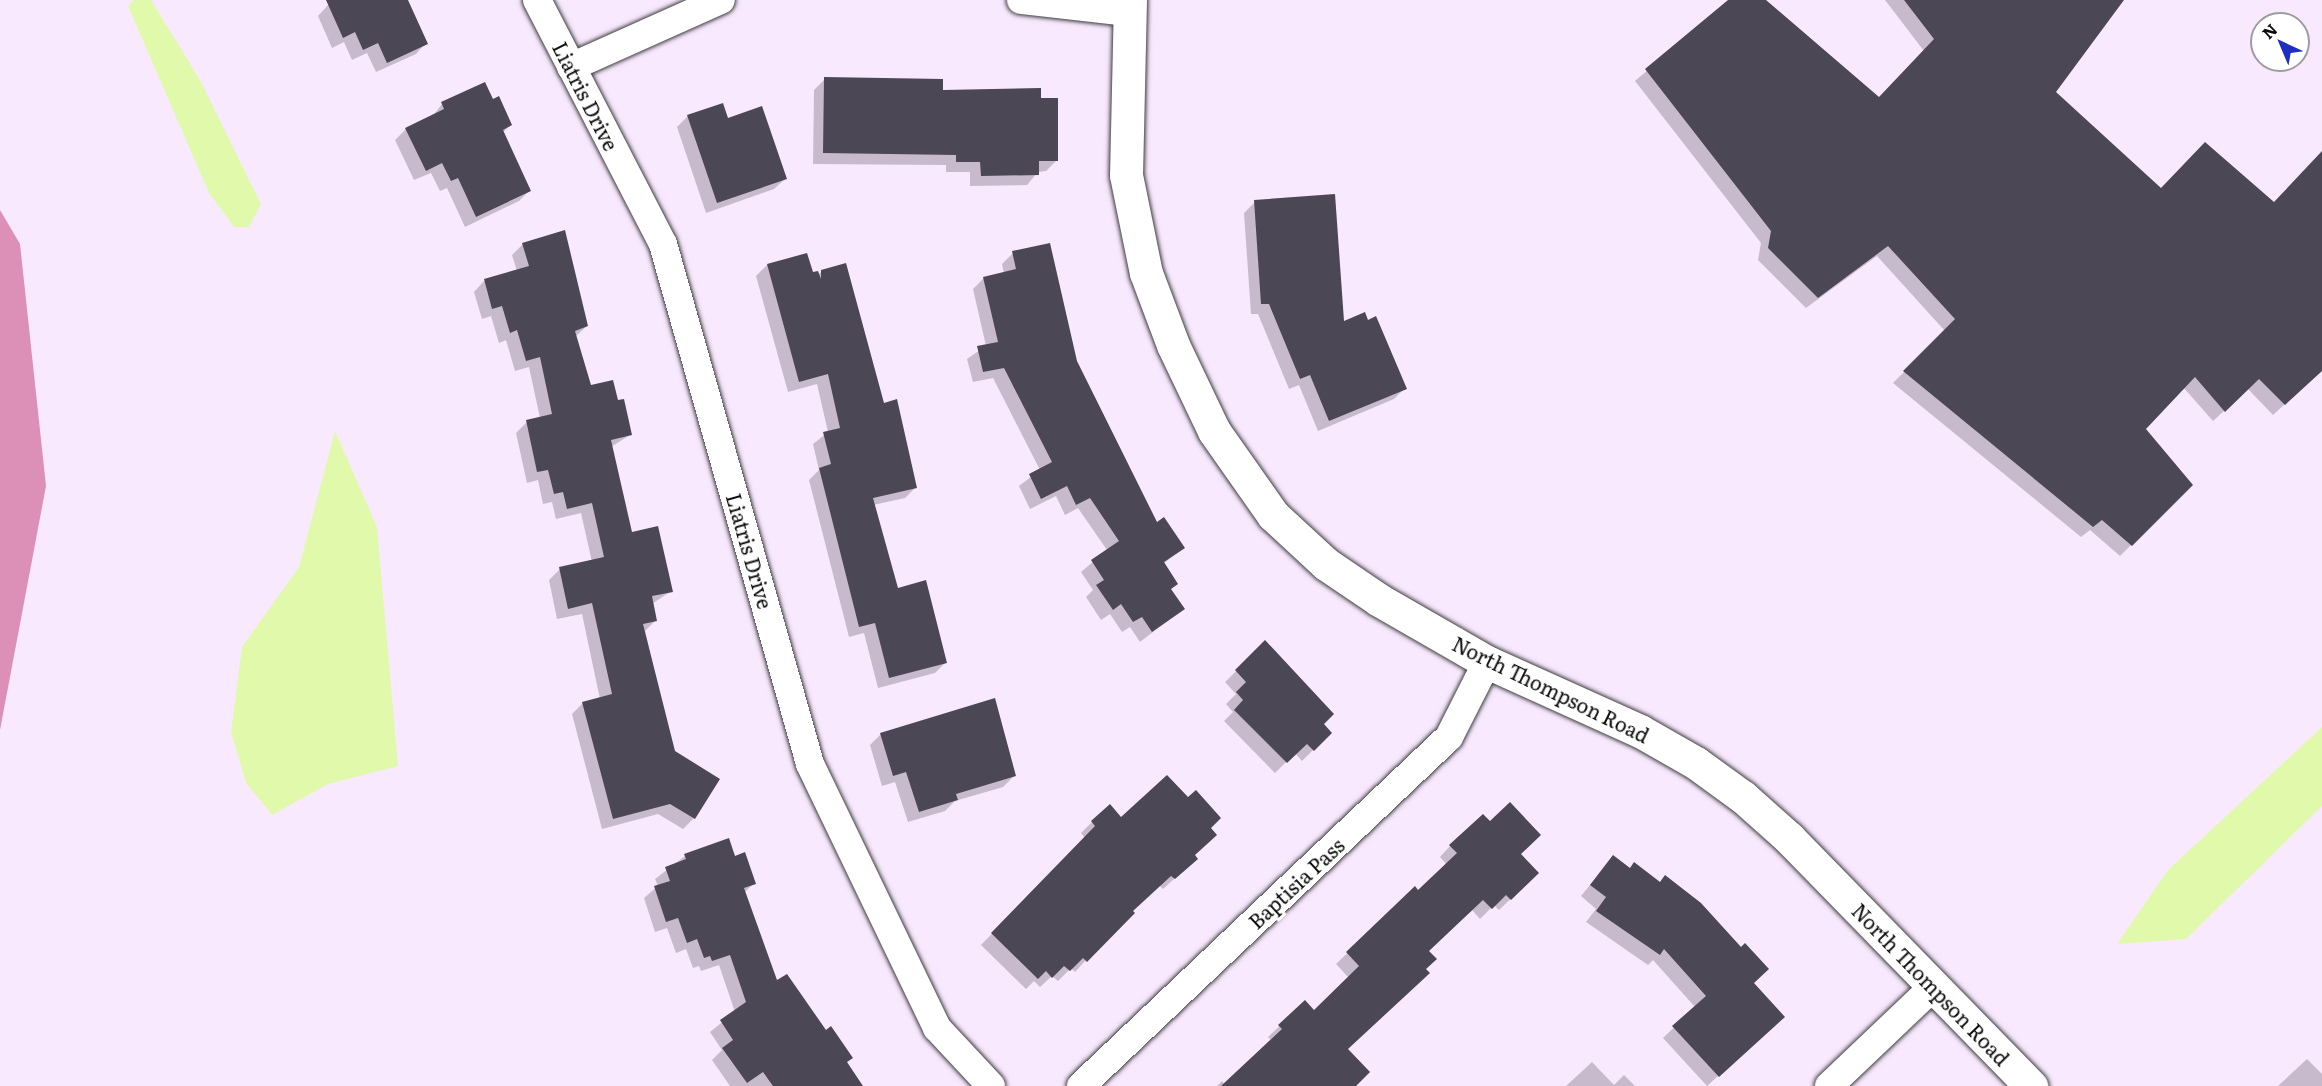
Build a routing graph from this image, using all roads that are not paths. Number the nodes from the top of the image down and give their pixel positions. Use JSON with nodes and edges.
{"nodes":[{"id":1,"x":537,"y":0,"type":"edge"},
{"id":2,"x":720,"y":0,"type":"edge"},
{"id":3,"x":1021,"y":0,"type":"edge"},
{"id":4,"x":1129,"y":6,"type":"edge"},
{"id":5,"x":571,"y":67,"type":"junction"},
{"id":6,"x":1487,"y":662,"type":"junction"},
{"id":7,"x":1933,"y":987,"type":"junction"},
{"id":8,"x":991,"y":1086,"type":"edge"},
{"id":9,"x":1081,"y":1086,"type":"edge"},
{"id":10,"x":1829,"y":1086,"type":"edge"},
{"id":11,"x":2031,"y":1086,"type":"edge"}],
"edges":[{"from":1,"to":5,"type":"street","name":"Liatris Drive"},
{"from":2,"to":5,"type":"street"},
{"from":3,"to":4,"type":"street"},
{"from":4,"to":6,"type":"street","name":"North Thompson Road"},
{"from":5,"to":8,"type":"street","name":"Liatris Drive"},
{"from":6,"to":7,"type":"street","name":"North Thompson Road"},
{"from":6,"to":9,"type":"street","name":"Baptisia Pass"},
{"from":7,"to":10,"type":"street"},
{"from":7,"to":11,"type":"street","name":"North Thompson Road"}]}
